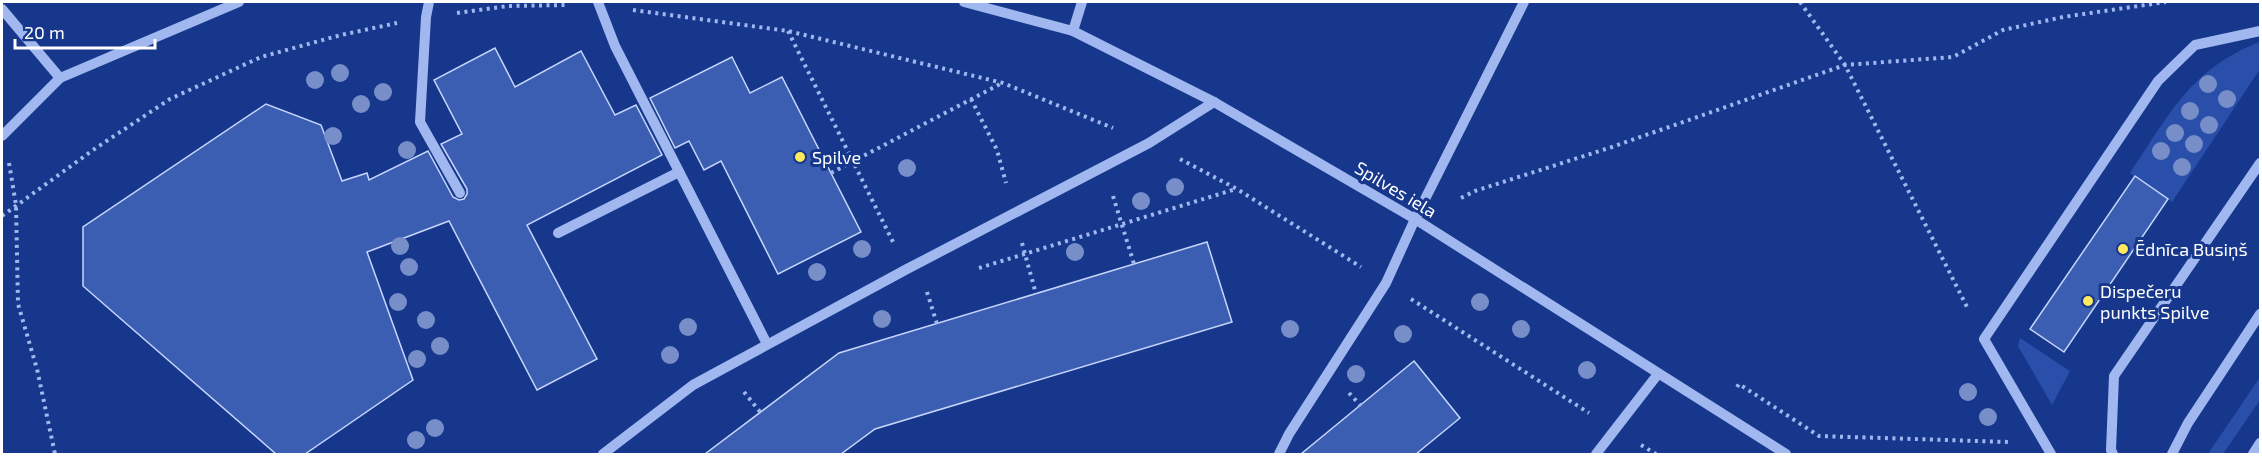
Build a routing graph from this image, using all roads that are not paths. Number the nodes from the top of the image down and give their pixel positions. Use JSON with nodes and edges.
{"nodes":[{"id":1,"x":239,"y":2,"type":"edge"},
{"id":2,"x":429,"y":2,"type":"edge"},
{"id":3,"x":964,"y":2,"type":"edge"},
{"id":4,"x":1082,"y":2,"type":"edge"},
{"id":5,"x":1524,"y":2,"type":"edge"},
{"id":6,"x":598,"y":3,"type":"edge"},
{"id":7,"x":2,"y":9,"type":"edge"},
{"id":8,"x":1073,"y":31,"type":"junction"},
{"id":9,"x":2260,"y":31,"type":"edge"},
{"id":10,"x":60,"y":78,"type":"junction"},
{"id":11,"x":1214,"y":102,"type":"junction"},
{"id":12,"x":3,"y":135,"type":"edge"},
{"id":13,"x":2260,"y":163,"type":"edge"},
{"id":14,"x":679,"y":172,"type":"junction"},
{"id":15,"x":460,"y":193,"type":"dead end"},
{"id":16,"x":1415,"y":219,"type":"junction"},
{"id":17,"x":558,"y":233,"type":"dead end"},
{"id":18,"x":2260,"y":314,"type":"edge"},
{"id":19,"x":767,"y":344,"type":"junction"},
{"id":20,"x":1658,"y":374,"type":"junction"},
{"id":21,"x":2260,"y":443,"type":"edge"},
{"id":22,"x":603,"y":454,"type":"edge"},
{"id":23,"x":1279,"y":454,"type":"edge"},
{"id":24,"x":1596,"y":454,"type":"edge"},
{"id":25,"x":1786,"y":454,"type":"edge"},
{"id":26,"x":2051,"y":454,"type":"edge"},
{"id":27,"x":2113,"y":454,"type":"edge"},
{"id":28,"x":2172,"y":454,"type":"edge"},
{"id":29,"x":2253,"y":454,"type":"edge"}],
"edges":[{"from":1,"to":10,"type":"street"},
{"from":2,"to":15,"type":"street"},
{"from":3,"to":8,"type":"street","name":"Spilves iela"},
{"from":4,"to":8,"type":"street"},
{"from":5,"to":16,"type":"street"},
{"from":6,"to":14,"type":"street"},
{"from":7,"to":10,"type":"street"},
{"from":8,"to":11,"type":"street","name":"Spilves iela"},
{"from":9,"to":26,"type":"street"},
{"from":10,"to":12,"type":"street"},
{"from":11,"to":16,"type":"street","name":"Spilves iela"},
{"from":11,"to":19,"type":"street"},
{"from":13,"to":27,"type":"street"},
{"from":14,"to":17,"type":"street"},
{"from":14,"to":19,"type":"street"},
{"from":16,"to":20,"type":"street","name":"Spilves iela"},
{"from":16,"to":23,"type":"street"},
{"from":18,"to":28,"type":"street"},
{"from":19,"to":22,"type":"street"},
{"from":20,"to":24,"type":"street"},
{"from":20,"to":25,"type":"street","name":"Spilves iela"},
{"from":21,"to":29,"type":"street"}]}
